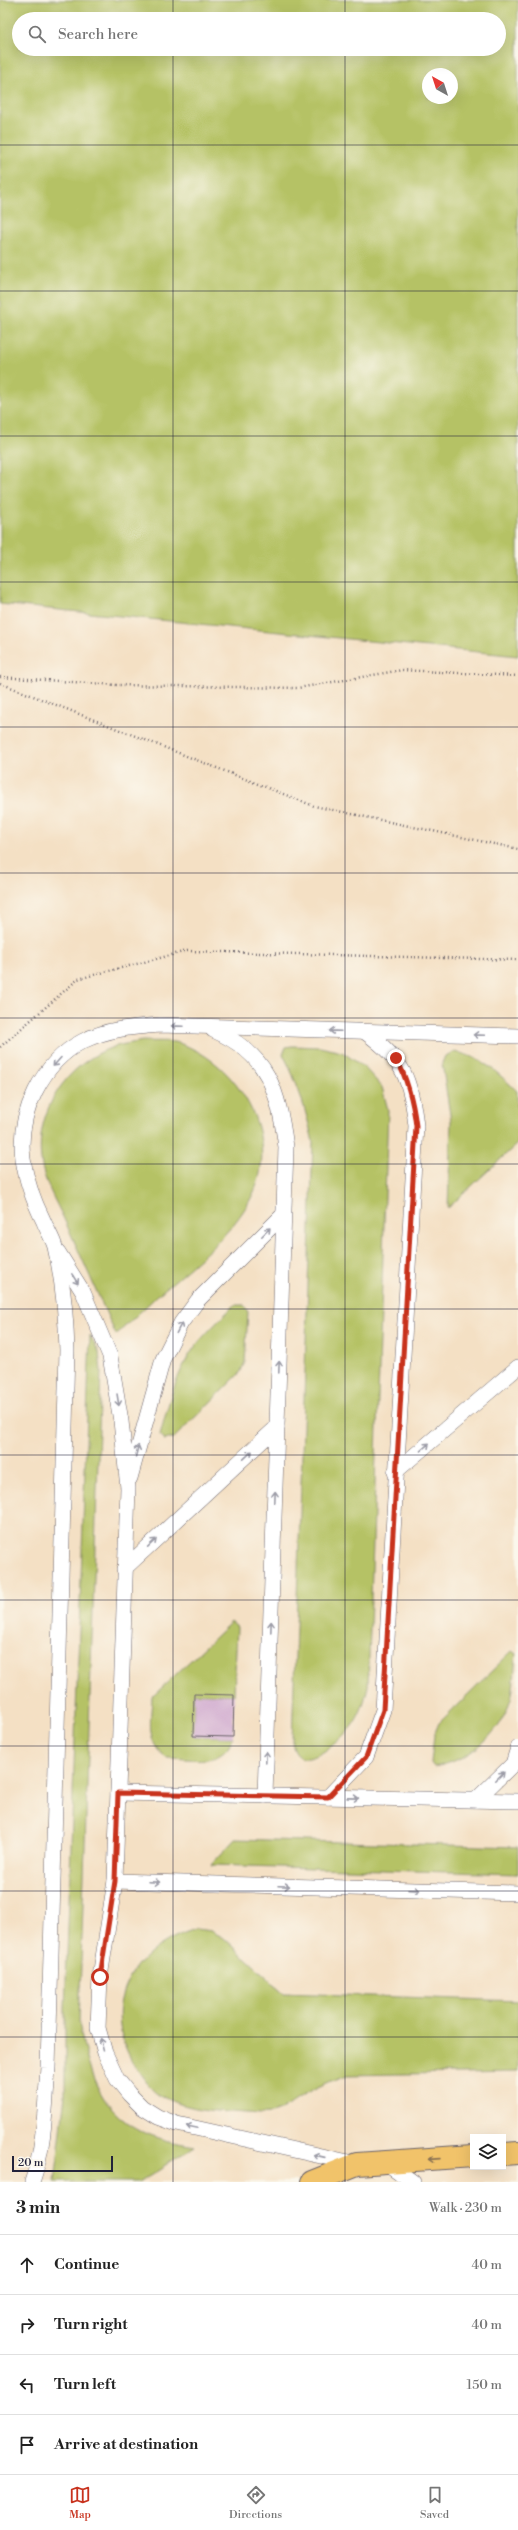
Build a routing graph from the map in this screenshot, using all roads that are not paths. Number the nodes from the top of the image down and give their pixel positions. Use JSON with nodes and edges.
{"nodes":[{"id":1,"x":206,"y":1027,"type":"junction"},
{"id":2,"x":365,"y":1032,"type":"junction"},
{"id":3,"x":516,"y":1038,"type":"edge"},
{"id":4,"x":283,"y":1216,"type":"junction"},
{"id":5,"x":54,"y":1246,"type":"junction"},
{"id":6,"x":518,"y":1367,"type":"edge"},
{"id":7,"x":277,"y":1427,"type":"junction"},
{"id":8,"x":395,"y":1472,"type":"junction"},
{"id":9,"x":128,"y":1488,"type":"junction"},
{"id":10,"x":124,"y":1569,"type":"junction"},
{"id":11,"x":518,"y":1748,"type":"edge"},
{"id":12,"x":118,"y":1793,"type":"junction"},
{"id":13,"x":265,"y":1796,"type":"junction"},
{"id":14,"x":328,"y":1797,"type":"junction"},
{"id":15,"x":476,"y":1800,"type":"junction"},
{"id":16,"x":518,"y":1801,"type":"edge"},
{"id":17,"x":115,"y":1881,"type":"junction"},
{"id":18,"x":518,"y":1893,"type":"edge"},
{"id":19,"x":518,"y":2153,"type":"edge"},
{"id":20,"x":506,"y":2154,"type":"edge"},
{"id":21,"x":470,"y":2156,"type":"edge"},
{"id":22,"x":384,"y":2162,"type":"junction"},
{"id":23,"x":357,"y":2164,"type":"junction"},
{"id":24,"x":32,"y":2182,"type":"edge"},
{"id":25,"x":312,"y":2182,"type":"edge"},
{"id":26,"x":413,"y":2182,"type":"edge"}],
"edges":[{"from":2,"to":1,"type":"lane","one_way":true},
{"from":1,"to":4,"type":"lane"},
{"from":1,"to":5,"type":"lane","one_way":true},
{"from":3,"to":2,"type":"lane","one_way":true},
{"from":2,"to":8,"type":"lane"},
{"from":7,"to":4,"type":"lane","one_way":true},
{"from":9,"to":4,"type":"lane","one_way":true},
{"from":5,"to":9,"type":"lane","one_way":true},
{"from":5,"to":24,"type":"lane"},
{"from":8,"to":6,"type":"lane","one_way":true},
{"from":10,"to":7,"type":"lane","one_way":true},
{"from":13,"to":7,"type":"lane","one_way":true},
{"from":8,"to":14,"type":"lane"},
{"from":9,"to":10,"type":"lane"},
{"from":10,"to":12,"type":"lane"},
{"from":15,"to":11,"type":"lane","one_way":true},
{"from":12,"to":13,"type":"lane"},
{"from":12,"to":17,"type":"lane"},
{"from":13,"to":14,"type":"lane"},
{"from":14,"to":15,"type":"lane","one_way":true},
{"from":15,"to":16,"type":"lane"},
{"from":17,"to":18,"type":"lane","one_way":true},
{"from":23,"to":17,"type":"lane","one_way":true},
{"from":19,"to":20,"type":"highway"},
{"from":21,"to":22,"type":"highway","one_way":true},
{"from":22,"to":23,"type":"highway"},
{"from":22,"to":26,"type":"lane"},
{"from":23,"to":25,"type":"highway"}]}
